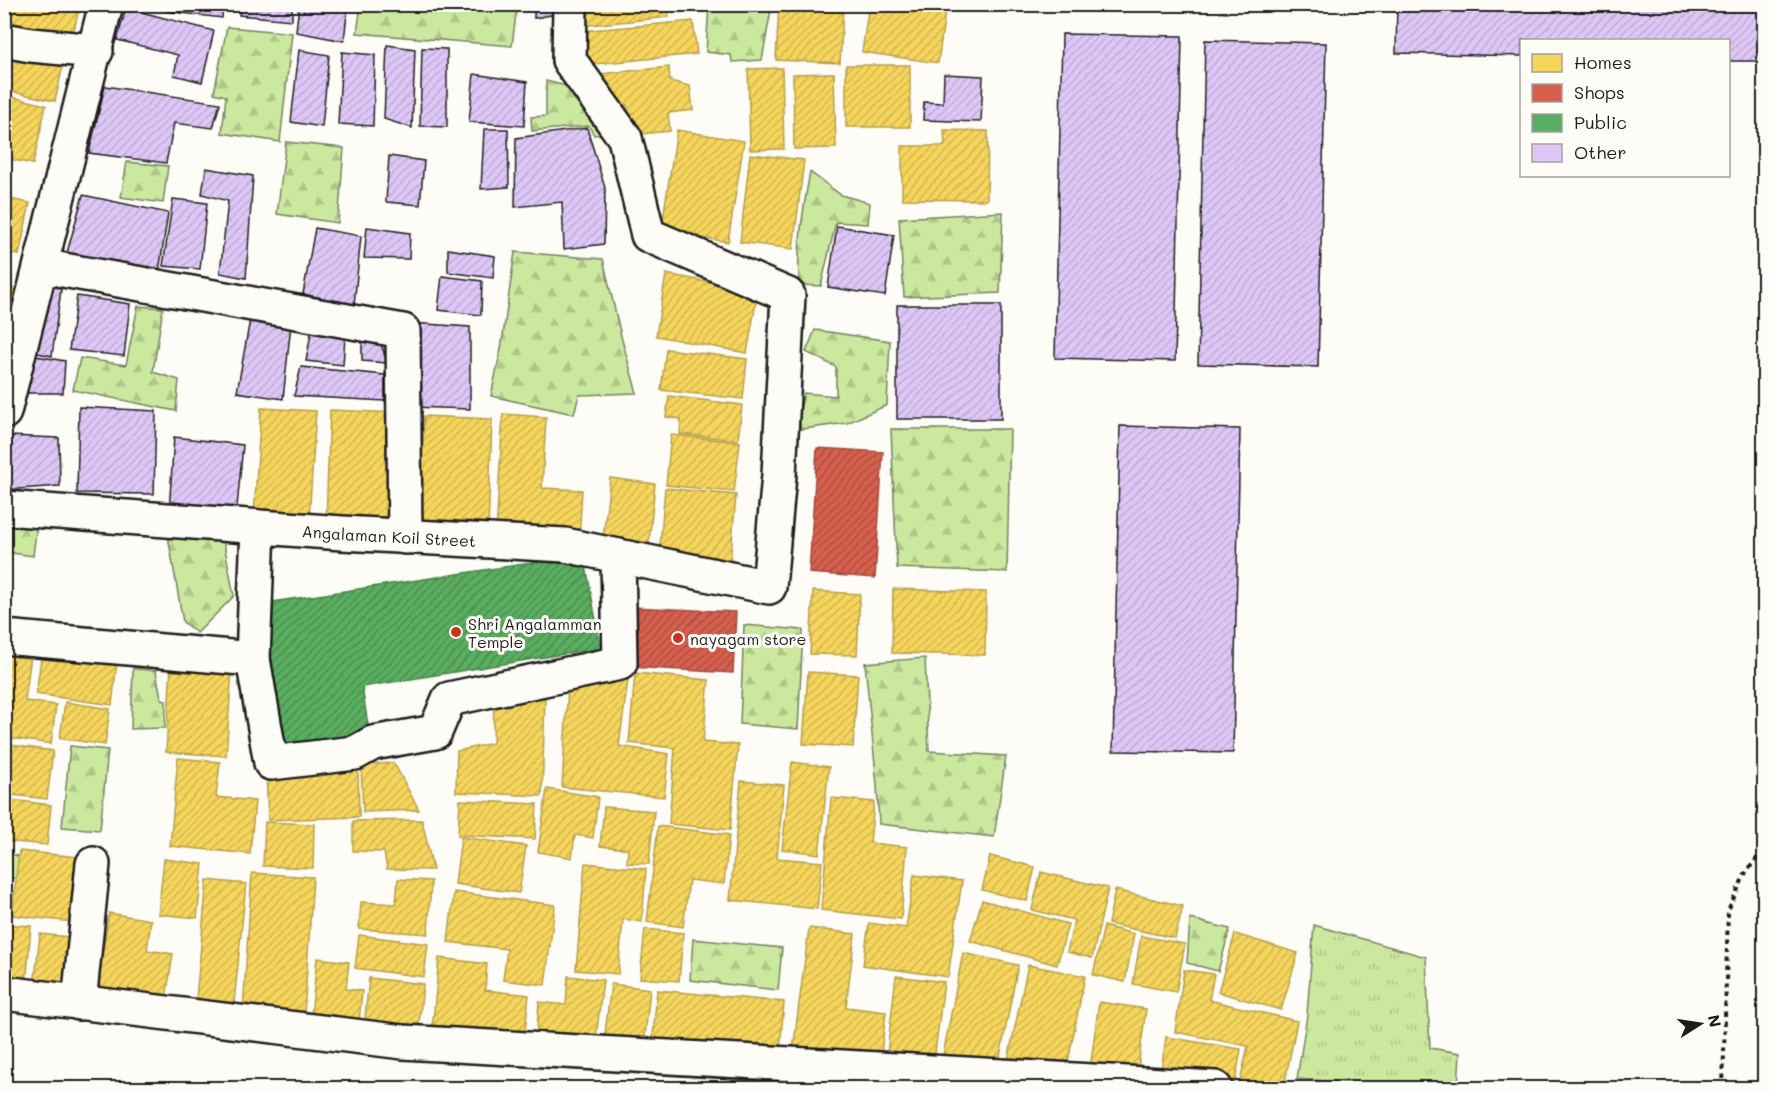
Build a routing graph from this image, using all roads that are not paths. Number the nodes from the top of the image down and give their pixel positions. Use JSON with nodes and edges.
{"nodes":[{"id":1,"x":106,"y":4,"type":"edge"},
{"id":2,"x":570,"y":4,"type":"edge"},
{"id":3,"x":4,"y":40,"type":"edge"},
{"id":4,"x":96,"y":51,"type":"junction"},
{"id":5,"x":41,"y":266,"type":"junction"},
{"id":6,"x":4,"y":412,"type":"edge"},
{"id":7,"x":4,"y":508,"type":"edge"},
{"id":8,"x":258,"y":527,"type":"junction"},
{"id":9,"x":405,"y":537,"type":"junction"},
{"id":10,"x":618,"y":556,"type":"junction"},
{"id":11,"x":4,"y":637,"type":"edge"},
{"id":12,"x":253,"y":658,"type":"junction"},
{"id":13,"x":93,"y":864,"type":"dead end"},
{"id":14,"x":4,"y":993,"type":"edge"},
{"id":15,"x":79,"y":1004,"type":"junction"},
{"id":16,"x":1215,"y":1089,"type":"edge"}],
"edges":[{"from":1,"to":4,"type":"street"},
{"from":2,"to":10,"type":"street","name":"Angalaman Koil Street"},
{"from":3,"to":4,"type":"street"},
{"from":4,"to":5,"type":"street"},
{"from":5,"to":6,"type":"street"},
{"from":5,"to":9,"type":"street"},
{"from":7,"to":8,"type":"street","name":"Angalaman Koil Street"},
{"from":8,"to":9,"type":"street","name":"Angalaman Koil Street"},
{"from":8,"to":12,"type":"street"},
{"from":9,"to":10,"type":"street","name":"Angalaman Koil Street"},
{"from":10,"to":12,"type":"street"},
{"from":11,"to":12,"type":"street"},
{"from":13,"to":15,"type":"street"},
{"from":14,"to":15,"type":"street"},
{"from":15,"to":16,"type":"street"}]}
